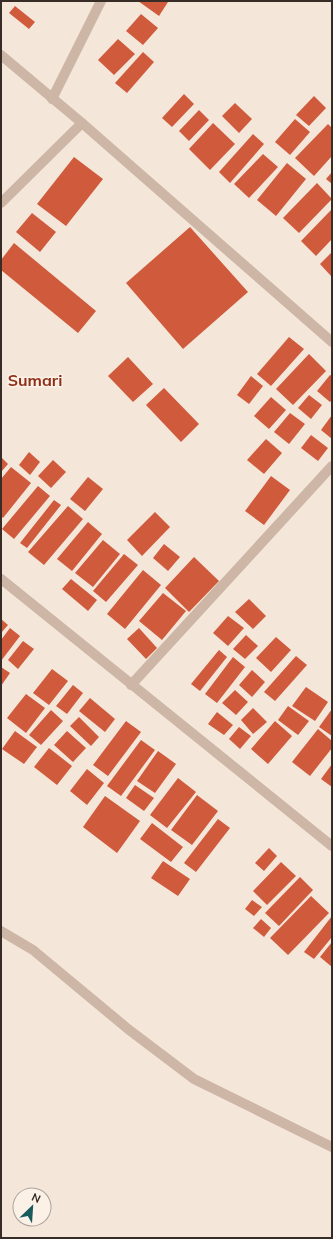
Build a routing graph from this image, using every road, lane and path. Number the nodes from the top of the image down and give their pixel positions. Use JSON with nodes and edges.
{"nodes":[{"id":1,"x":101,"y":1,"type":"edge"},
{"id":2,"x":1,"y":56,"type":"edge"},
{"id":3,"x":52,"y":99,"type":"junction"},
{"id":4,"x":82,"y":123,"type":"junction"},
{"id":5,"x":1,"y":203,"type":"edge"},
{"id":6,"x":332,"y":342,"type":"edge"},
{"id":7,"x":332,"y":466,"type":"edge"},
{"id":8,"x":1,"y":579,"type":"edge"},
{"id":9,"x":131,"y":685,"type":"junction"},
{"id":10,"x":332,"y":846,"type":"edge"},
{"id":11,"x":1,"y":931,"type":"edge"},
{"id":12,"x":332,"y":1147,"type":"edge"}],
"edges":[{"from":1,"to":3,"type":"street"},
{"from":2,"to":3,"type":"street"},
{"from":3,"to":4,"type":"street"},
{"from":4,"to":5,"type":"street"},
{"from":4,"to":6,"type":"street"},
{"from":7,"to":9,"type":"street"},
{"from":8,"to":9,"type":"street"},
{"from":9,"to":10,"type":"street"},
{"from":11,"to":12,"type":"street"}]}
